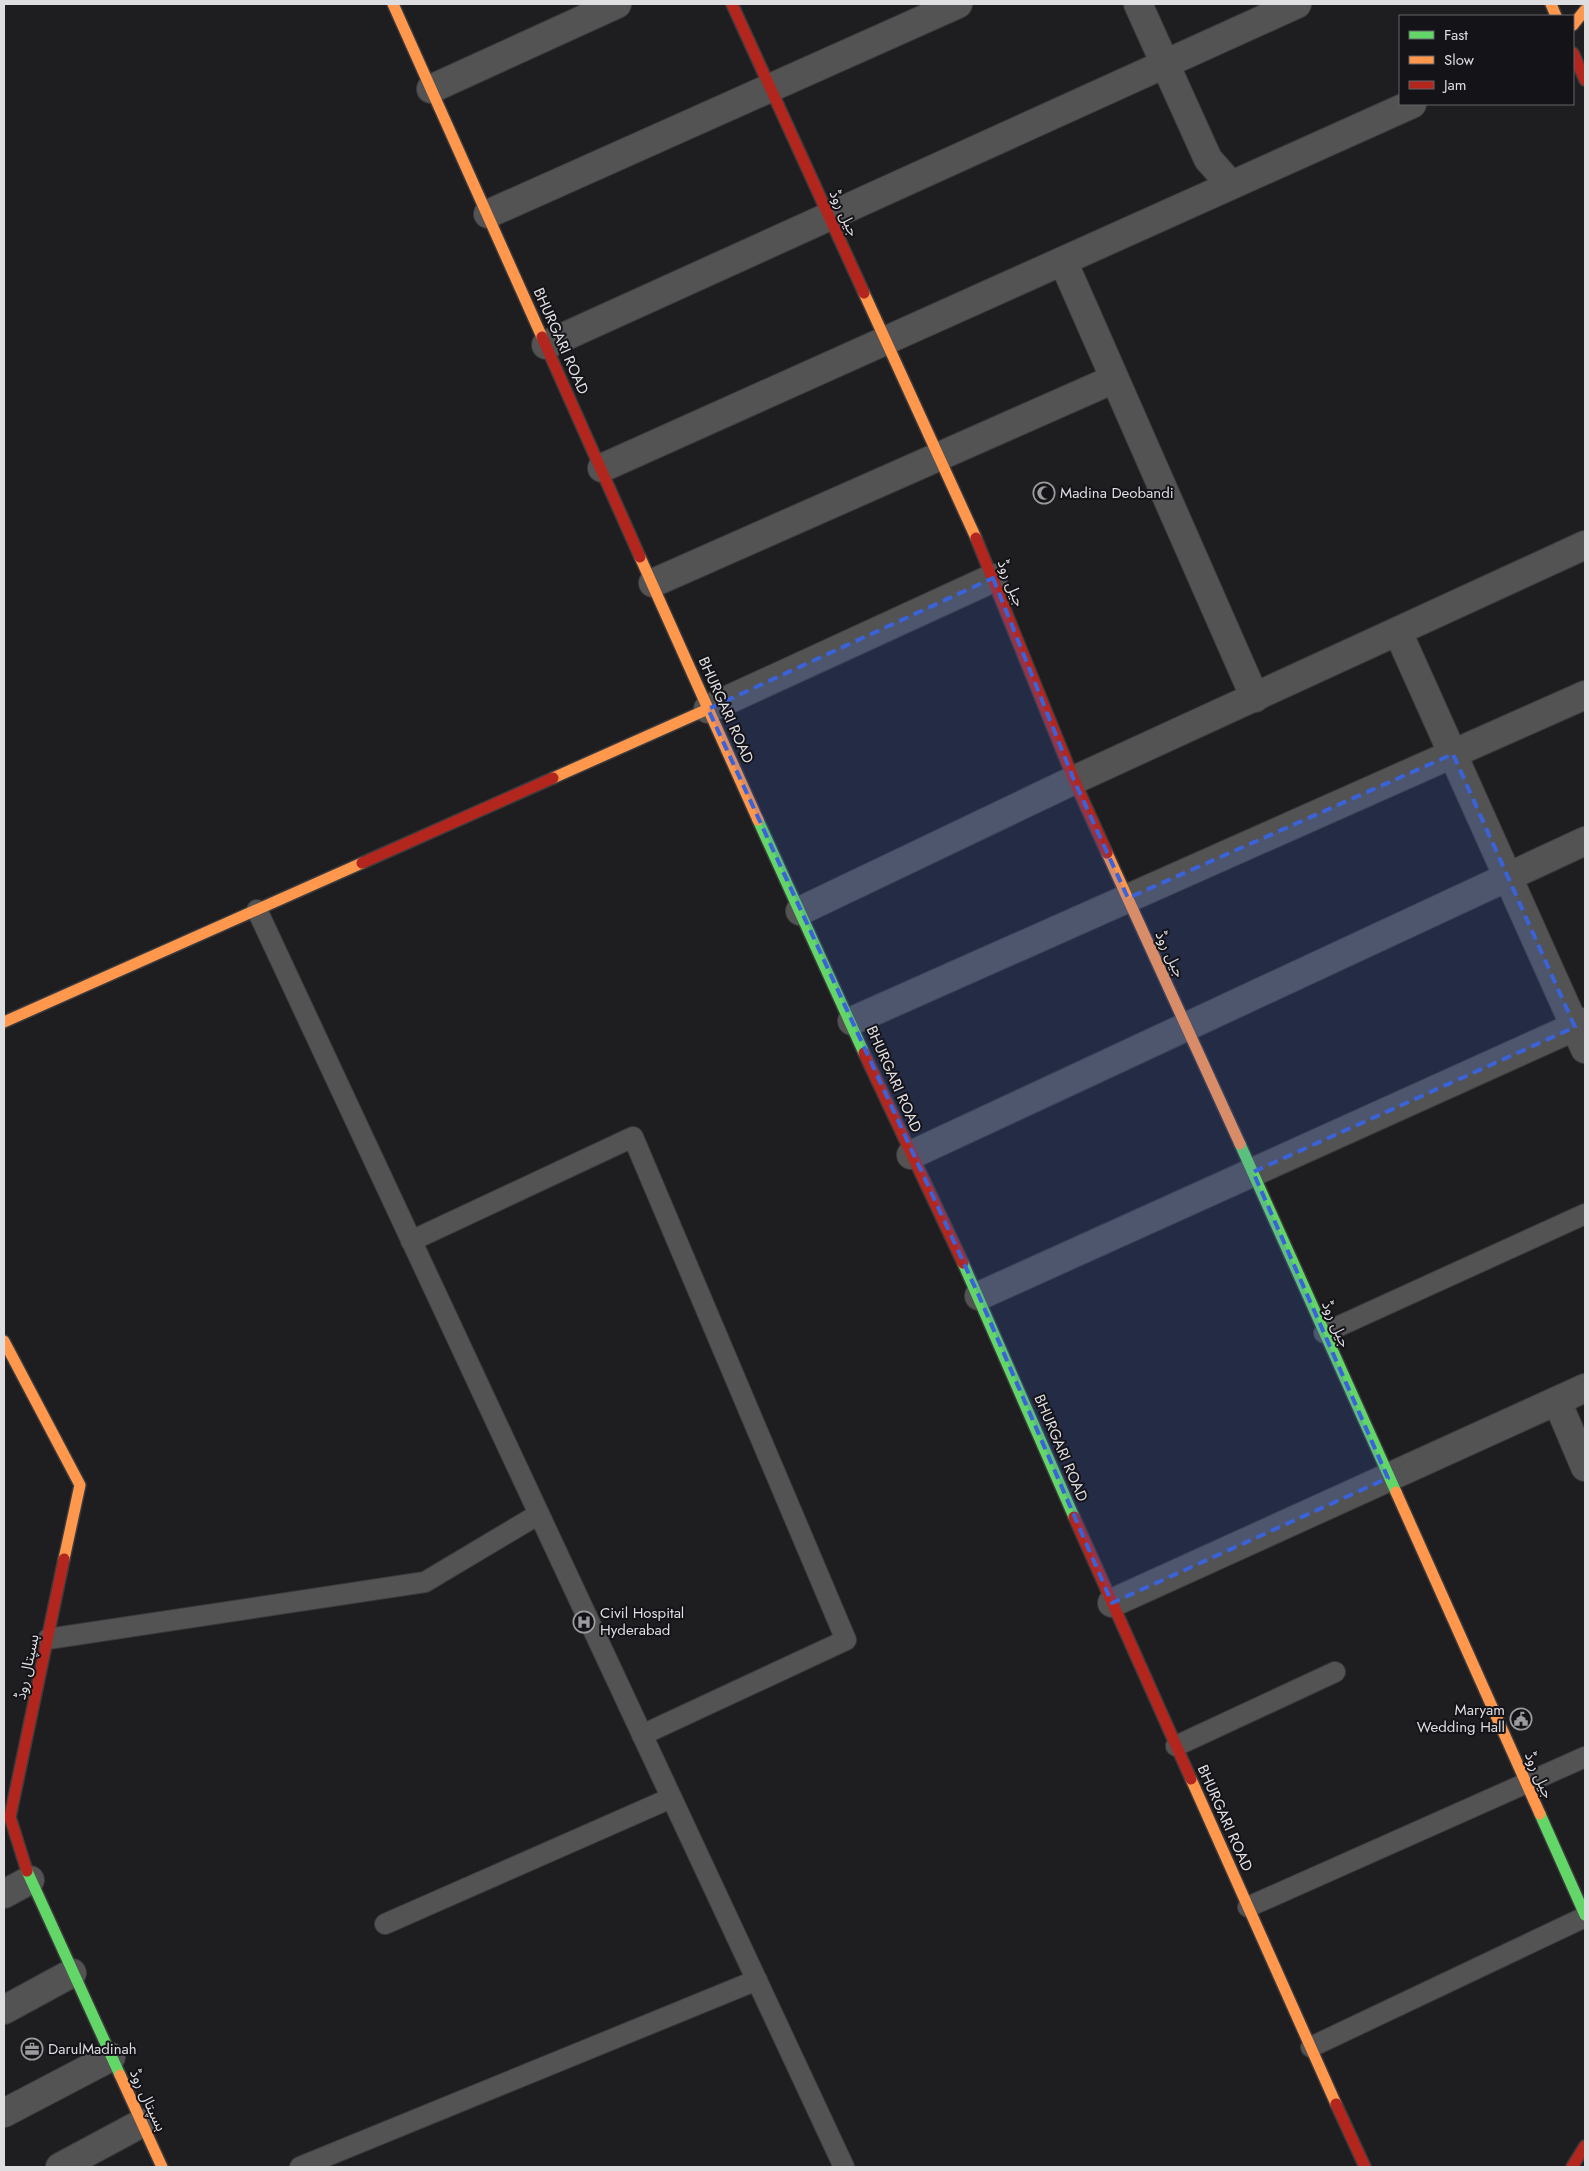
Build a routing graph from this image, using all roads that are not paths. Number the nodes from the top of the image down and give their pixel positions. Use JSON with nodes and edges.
{"nodes":[{"id":1,"x":393,"y":4,"type":"edge"},
{"id":2,"x":617,"y":4,"type":"edge"},
{"id":3,"x":732,"y":4,"type":"edge"},
{"id":4,"x":958,"y":4,"type":"edge"},
{"id":5,"x":1138,"y":4,"type":"edge"},
{"id":6,"x":1297,"y":4,"type":"edge"},
{"id":7,"x":1585,"y":10,"type":"edge"},
{"id":8,"x":1574,"y":25,"type":"edge"},
{"id":9,"x":1574,"y":55,"type":"edge"},
{"id":10,"x":1165,"y":64,"type":"junction"},
{"id":11,"x":1585,"y":80,"type":"edge"},
{"id":12,"x":771,"y":88,"type":"junction"},
{"id":13,"x":431,"y":89,"type":"junction"},
{"id":14,"x":1410,"y":105,"type":"edge"},
{"id":15,"x":1231,"y":185,"type":"junction"},
{"id":16,"x":488,"y":214,"type":"junction"},
{"id":17,"x":829,"y":216,"type":"junction"},
{"id":18,"x":1063,"y":261,"type":"junction"},
{"id":19,"x":886,"y":340,"type":"junction"},
{"id":20,"x":546,"y":345,"type":"junction"},
{"id":21,"x":1114,"y":378,"type":"junction"},
{"id":22,"x":939,"y":456,"type":"junction"},
{"id":23,"x":602,"y":468,"type":"junction"},
{"id":24,"x":1585,"y":545,"type":"edge"},
{"id":25,"x":993,"y":578,"type":"junction"},
{"id":26,"x":653,"y":583,"type":"junction"},
{"id":27,"x":1398,"y":632,"type":"junction"},
{"id":28,"x":1585,"y":695,"type":"edge"},
{"id":29,"x":1254,"y":698,"type":"junction"},
{"id":30,"x":708,"y":709,"type":"junction"},
{"id":31,"x":1453,"y":754,"type":"junction"},
{"id":32,"x":1074,"y":780,"type":"junction"},
{"id":33,"x":1585,"y":841,"type":"edge"},
{"id":34,"x":1508,"y":877,"type":"junction"},
{"id":35,"x":1128,"y":898,"type":"junction"},
{"id":36,"x":256,"y":910,"type":"junction"},
{"id":37,"x":800,"y":911,"type":"junction"},
{"id":38,"x":852,"y":1021,"type":"junction"},
{"id":39,"x":4,"y":1022,"type":"edge"},
{"id":40,"x":1186,"y":1026,"type":"junction"},
{"id":41,"x":1582,"y":1033,"type":"edge"},
{"id":42,"x":911,"y":1154,"type":"junction"},
{"id":43,"x":1253,"y":1172,"type":"junction"},
{"id":44,"x":1585,"y":1214,"type":"edge"},
{"id":45,"x":411,"y":1241,"type":"junction"},
{"id":46,"x":979,"y":1296,"type":"junction"},
{"id":47,"x":1324,"y":1333,"type":"junction"},
{"id":48,"x":4,"y":1341,"type":"edge"},
{"id":49,"x":1585,"y":1388,"type":"edge"},
{"id":50,"x":1557,"y":1401,"type":"junction"},
{"id":51,"x":1585,"y":1467,"type":"edge"},
{"id":52,"x":1388,"y":1478,"type":"junction"},
{"id":53,"x":539,"y":1514,"type":"junction"},
{"id":54,"x":1112,"y":1603,"type":"junction"},
{"id":55,"x":48,"y":1639,"type":"junction"},
{"id":56,"x":1335,"y":1672,"type":"dead end"},
{"id":57,"x":642,"y":1735,"type":"junction"},
{"id":58,"x":1176,"y":1746,"type":"junction"},
{"id":59,"x":1585,"y":1757,"type":"edge"},
{"id":60,"x":1526,"y":1784,"type":"junction"},
{"id":61,"x":672,"y":1798,"type":"junction"},
{"id":62,"x":30,"y":1880,"type":"junction"},
{"id":63,"x":4,"y":1894,"type":"edge"},
{"id":64,"x":1248,"y":1907,"type":"junction"},
{"id":65,"x":1585,"y":1916,"type":"edge"},
{"id":66,"x":385,"y":1924,"type":"dead end"},
{"id":67,"x":72,"y":1973,"type":"junction"},
{"id":68,"x":756,"y":1980,"type":"junction"},
{"id":69,"x":4,"y":2010,"type":"edge"},
{"id":70,"x":1311,"y":2047,"type":"junction"},
{"id":71,"x":111,"y":2057,"type":"junction"},
{"id":72,"x":4,"y":2113,"type":"edge"},
{"id":73,"x":142,"y":2123,"type":"junction"},
{"id":74,"x":1585,"y":2146,"type":"edge"},
{"id":75,"x":60,"y":2167,"type":"edge"},
{"id":76,"x":162,"y":2167,"type":"edge"},
{"id":77,"x":300,"y":2167,"type":"edge"},
{"id":78,"x":844,"y":2167,"type":"edge"},
{"id":79,"x":1365,"y":2167,"type":"edge"},
{"id":80,"x":1572,"y":2167,"type":"edge"}],
"edges":[{"from":1,"to":13,"type":"street","name":"BHURGARI ROAD"},
{"from":2,"to":13,"type":"street"},
{"from":3,"to":12,"type":"street","name":"جیل روڈ"},
{"from":4,"to":12,"type":"street"},
{"from":5,"to":10,"type":"street"},
{"from":6,"to":10,"type":"street"},
{"from":7,"to":8,"type":"street"},
{"from":9,"to":11,"type":"street"},
{"from":10,"to":15,"type":"street"},
{"from":10,"to":17,"type":"street"},
{"from":12,"to":16,"type":"street"},
{"from":12,"to":17,"type":"street","name":"جیل روڈ"},
{"from":13,"to":16,"type":"street","name":"BHURGARI ROAD"},
{"from":14,"to":15,"type":"street"},
{"from":15,"to":18,"type":"street"},
{"from":16,"to":20,"type":"street","name":"BHURGARI ROAD"},
{"from":17,"to":19,"type":"street","name":"جیل روڈ"},
{"from":17,"to":20,"type":"street"},
{"from":18,"to":19,"type":"street"},
{"from":18,"to":21,"type":"street"},
{"from":19,"to":22,"type":"street","name":"جیل روڈ"},
{"from":19,"to":23,"type":"street"},
{"from":20,"to":23,"type":"street","name":"BHURGARI ROAD"},
{"from":21,"to":22,"type":"street"},
{"from":21,"to":29,"type":"street"},
{"from":22,"to":25,"type":"street","name":"جیل روڈ"},
{"from":22,"to":26,"type":"street"},
{"from":23,"to":26,"type":"street","name":"BHURGARI ROAD"},
{"from":24,"to":27,"type":"street"},
{"from":25,"to":30,"type":"street"},
{"from":25,"to":32,"type":"street","name":"جیل روڈ"},
{"from":26,"to":30,"type":"street","name":"BHURGARI ROAD"},
{"from":27,"to":29,"type":"street"},
{"from":27,"to":31,"type":"street"},
{"from":28,"to":31,"type":"street"},
{"from":29,"to":32,"type":"street"},
{"from":30,"to":36,"type":"street"},
{"from":30,"to":37,"type":"street","name":"BHURGARI ROAD"},
{"from":31,"to":34,"type":"street"},
{"from":31,"to":35,"type":"street"},
{"from":32,"to":35,"type":"street","name":"جیل روڈ"},
{"from":32,"to":37,"type":"street"},
{"from":33,"to":34,"type":"street"},
{"from":34,"to":40,"type":"street"},
{"from":34,"to":41,"type":"street"},
{"from":35,"to":38,"type":"street"},
{"from":35,"to":40,"type":"street","name":"جیل روڈ"},
{"from":36,"to":39,"type":"street"},
{"from":36,"to":45,"type":"lane"},
{"from":37,"to":38,"type":"street","name":"BHURGARI ROAD"},
{"from":38,"to":42,"type":"street","name":"BHURGARI ROAD"},
{"from":40,"to":42,"type":"street"},
{"from":40,"to":43,"type":"street","name":"جیل روڈ"},
{"from":41,"to":43,"type":"street"},
{"from":42,"to":46,"type":"street","name":"BHURGARI ROAD"},
{"from":43,"to":46,"type":"street"},
{"from":43,"to":47,"type":"street","name":"جیل روڈ"},
{"from":44,"to":47,"type":"lane"},
{"from":45,"to":53,"type":"lane"},
{"from":45,"to":57,"type":"lane"},
{"from":46,"to":54,"type":"street","name":"BHURGARI ROAD"},
{"from":47,"to":52,"type":"street","name":"جیل روڈ"},
{"from":48,"to":55,"type":"street","name":"ہسپتال روڈ"},
{"from":49,"to":50,"type":"street"},
{"from":50,"to":51,"type":"street"},
{"from":50,"to":52,"type":"street"},
{"from":52,"to":54,"type":"street"},
{"from":52,"to":60,"type":"street","name":"جیل روڈ"},
{"from":53,"to":55,"type":"lane"},
{"from":53,"to":57,"type":"lane"},
{"from":54,"to":58,"type":"street","name":"BHURGARI ROAD"},
{"from":55,"to":62,"type":"street","name":"ہسپتال روڈ"},
{"from":56,"to":58,"type":"lane"},
{"from":57,"to":61,"type":"lane"},
{"from":58,"to":64,"type":"street","name":"BHURGARI ROAD"},
{"from":59,"to":60,"type":"lane"},
{"from":60,"to":64,"type":"lane"},
{"from":60,"to":65,"type":"street","name":"جیل روڈ"},
{"from":61,"to":66,"type":"lane"},
{"from":61,"to":68,"type":"lane"},
{"from":62,"to":63,"type":"street"},
{"from":62,"to":67,"type":"street","name":"ہسپتال روڈ"},
{"from":64,"to":70,"type":"street","name":"BHURGARI ROAD"},
{"from":65,"to":70,"type":"lane"},
{"from":67,"to":69,"type":"street"},
{"from":67,"to":71,"type":"street","name":"ہسپتال روڈ"},
{"from":68,"to":77,"type":"lane"},
{"from":68,"to":78,"type":"lane"},
{"from":70,"to":79,"type":"street","name":"BHURGARI ROAD"},
{"from":71,"to":72,"type":"street"},
{"from":71,"to":73,"type":"street","name":"ہسپتال روڈ"},
{"from":73,"to":75,"type":"street"},
{"from":73,"to":76,"type":"street","name":"ہسپتال روڈ"},
{"from":74,"to":80,"type":"street"}]}
